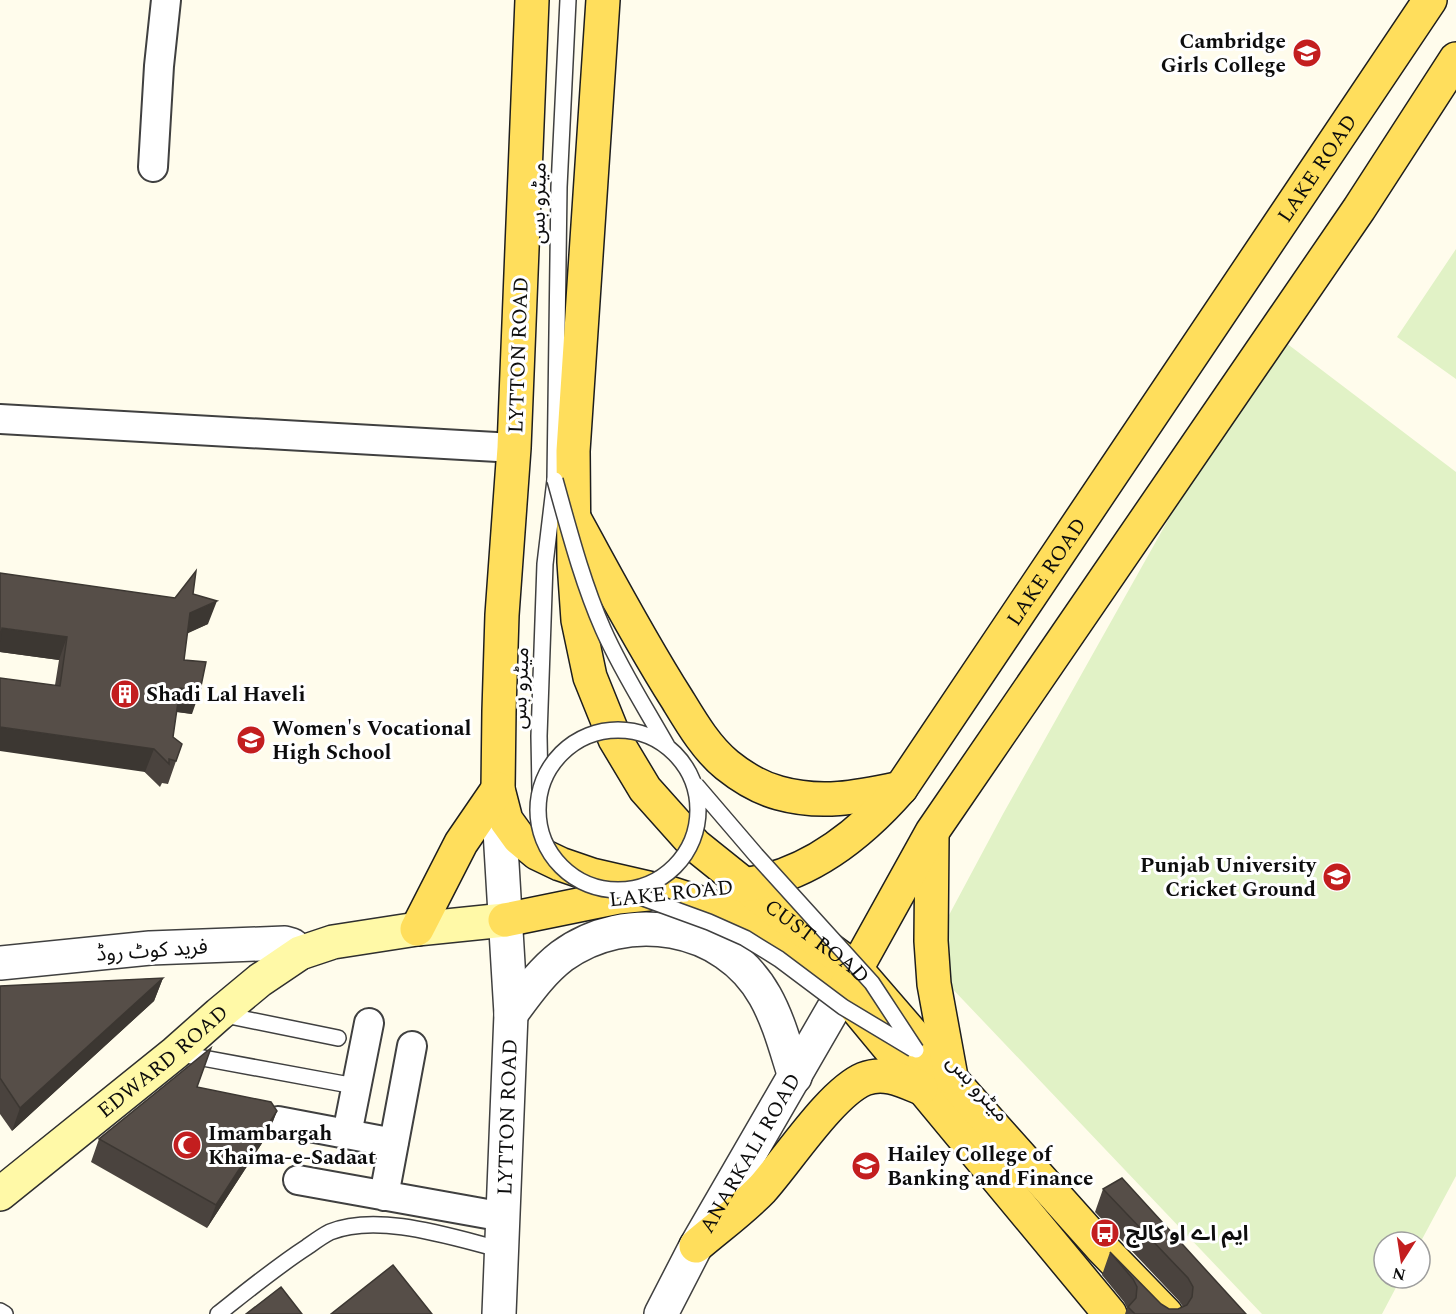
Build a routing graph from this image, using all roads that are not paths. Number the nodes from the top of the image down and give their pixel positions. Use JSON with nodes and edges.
{"nodes":[{"id":1,"x":166,"y":0,"type":"edge"},
{"id":2,"x":532,"y":0,"type":"edge"},
{"id":3,"x":568,"y":0,"type":"edge"},
{"id":4,"x":603,"y":0,"type":"edge"},
{"id":5,"x":1430,"y":0,"type":"edge"},
{"id":6,"x":1456,"y":59,"type":"edge"},
{"id":7,"x":153,"y":166,"type":"dead end"},
{"id":8,"x":0,"y":419,"type":"edge"},
{"id":9,"x":514,"y":448,"type":"junction"},
{"id":10,"x":555,"y":480,"type":"junction"},
{"id":11,"x":573,"y":516,"type":"junction"},
{"id":12,"x":499,"y":711,"type":"joint"},
{"id":13,"x":667,"y":746,"type":"junction"},
{"id":14,"x":694,"y":783,"type":"junction"},
{"id":15,"x":901,"y":788,"type":"junction"},
{"id":16,"x":498,"y":789,"type":"junction"},
{"id":17,"x":540,"y":790,"type":"junction"},
{"id":18,"x":932,"y":832,"type":"junction"},
{"id":19,"x":745,"y":885,"type":"junction"},
{"id":20,"x":624,"y":891,"type":"junction"},
{"id":21,"x":666,"y":892,"type":"junction"},
{"id":22,"x":505,"y":920,"type":"junction"},
{"id":23,"x":417,"y":929,"type":"junction"},
{"id":24,"x":300,"y":953,"type":"junction"},
{"id":25,"x":0,"y":963,"type":"edge"},
{"id":26,"x":849,"y":980,"type":"junction"},
{"id":27,"x":219,"y":1014,"type":"junction"},
{"id":28,"x":511,"y":1014,"type":"junction"},
{"id":29,"x":369,"y":1023,"type":"dead end"},
{"id":30,"x":338,"y":1038,"type":"dead end"},
{"id":31,"x":412,"y":1046,"type":"dead end"},
{"id":32,"x":916,"y":1050,"type":"junction"},
{"id":33,"x":175,"y":1053,"type":"junction"},
{"id":34,"x":795,"y":1077,"type":"junction"},
{"id":35,"x":936,"y":1083,"type":"junction"},
{"id":36,"x":344,"y":1084,"type":"dead end"},
{"id":37,"x":278,"y":1121,"type":"edge"},
{"id":38,"x":347,"y":1134,"type":"junction"},
{"id":39,"x":394,"y":1143,"type":"junction"},
{"id":40,"x":298,"y":1180,"type":"dead end"},
{"id":41,"x":0,"y":1194,"type":"edge"},
{"id":42,"x":384,"y":1196,"type":"junction"},
{"id":43,"x":504,"y":1217,"type":"junction"},
{"id":44,"x":696,"y":1246,"type":"junction"},
{"id":45,"x":503,"y":1250,"type":"junction"},
{"id":46,"x":0,"y":1311,"type":"edge"},
{"id":47,"x":5,"y":1314,"type":"edge"},
{"id":48,"x":218,"y":1314,"type":"edge"},
{"id":49,"x":499,"y":1314,"type":"edge"},
{"id":50,"x":662,"y":1314,"type":"edge"},
{"id":51,"x":1110,"y":1314,"type":"edge"},
{"id":52,"x":1154,"y":1314,"type":"edge"},
{"id":53,"x":1166,"y":1314,"type":"edge"}],
"edges":[{"from":1,"to":7,"type":"street"},
{"from":2,"to":9,"type":"main road","name":"LYTTON ROAD"},
{"from":3,"to":10,"type":"lane","name":"میٹرو بس"},
{"from":4,"to":11,"type":"main road","name":"CUST ROAD"},
{"from":5,"to":15,"type":"main road","name":"LAKE ROAD"},
{"from":6,"to":18,"type":"main road"},
{"from":8,"to":9,"type":"street"},
{"from":9,"to":12,"type":"main road","name":"LYTTON ROAD"},
{"from":10,"to":13,"type":"lane","name":"میٹرو بس","bridge":true},
{"from":10,"to":17,"type":"lane","name":"میٹرو بس","bridge":true},
{"from":11,"to":15,"type":"main road"},
{"from":11,"to":19,"type":"main road","name":"CUST ROAD"},
{"from":12,"to":16,"type":"main road","name":"CUST ROAD"},
{"from":13,"to":14,"type":"lane","name":"میٹرو بس","bridge":true},
{"from":13,"to":17,"type":"lane","name":"میٹرو بس","bridge":true},
{"from":14,"to":20,"type":"lane","name":"میٹرو بس","bridge":true},
{"from":14,"to":32,"type":"lane","name":"میٹرو بس","bridge":true},
{"from":15,"to":19,"type":"main road","name":"LAKE ROAD"},
{"from":16,"to":21,"type":"main road","name":"CUST ROAD"},
{"from":16,"to":22,"type":"street","name":"LYTTON ROAD"},
{"from":16,"to":23,"type":"main road"},
{"from":17,"to":20,"type":"lane","name":"میٹرو بس","bridge":true},
{"from":18,"to":26,"type":"main road"},
{"from":18,"to":35,"type":"main road"},
{"from":19,"to":21,"type":"main road","name":"LAKE ROAD"},
{"from":19,"to":26,"type":"main road","name":"CUST ROAD"},
{"from":20,"to":32,"type":"lane","name":"میٹرو بس","bridge":true},
{"from":21,"to":22,"type":"main road","name":"LAKE ROAD"},
{"from":21,"to":26,"type":"main road","name":"CUST ROAD"},
{"from":22,"to":23,"type":"main road","name":"EDWARD ROAD"},
{"from":22,"to":28,"type":"street","name":"LYTTON ROAD"},
{"from":23,"to":24,"type":"main road","name":"EDWARD ROAD"},
{"from":24,"to":25,"type":"street","name":"فرید کوٹ روڈ"},
{"from":24,"to":27,"type":"main road","name":"EDWARD ROAD"},
{"from":26,"to":34,"type":"street","name":"ANARKALI ROAD"},
{"from":26,"to":35,"type":"main road","name":"CUST ROAD"},
{"from":27,"to":30,"type":"lane"},
{"from":27,"to":33,"type":"main road","name":"EDWARD ROAD"},
{"from":28,"to":34,"type":"street"},
{"from":28,"to":43,"type":"street","name":"LYTTON ROAD"},
{"from":29,"to":38,"type":"street"},
{"from":31,"to":39,"type":"street"},
{"from":32,"to":52,"type":"lane","name":"میٹرو بس"},
{"from":33,"to":36,"type":"lane"},
{"from":33,"to":41,"type":"main road","name":"EDWARD ROAD"},
{"from":34,"to":44,"type":"street","name":"ANARKALI ROAD"},
{"from":35,"to":44,"type":"main road"},
{"from":35,"to":51,"type":"main road","name":"CUST ROAD"},
{"from":35,"to":53,"type":"main road","name":"CUST ROAD"},
{"from":37,"to":38,"type":"street"},
{"from":38,"to":39,"type":"street"},
{"from":39,"to":42,"type":"street"},
{"from":40,"to":42,"type":"street"},
{"from":42,"to":43,"type":"street"},
{"from":43,"to":45,"type":"street","name":"LYTTON ROAD"},
{"from":44,"to":50,"type":"street","name":"ANARKALI ROAD"},
{"from":45,"to":48,"type":"lane"},
{"from":45,"to":49,"type":"street","name":"LYTTON ROAD"},
{"from":46,"to":47,"type":"lane"}]}
